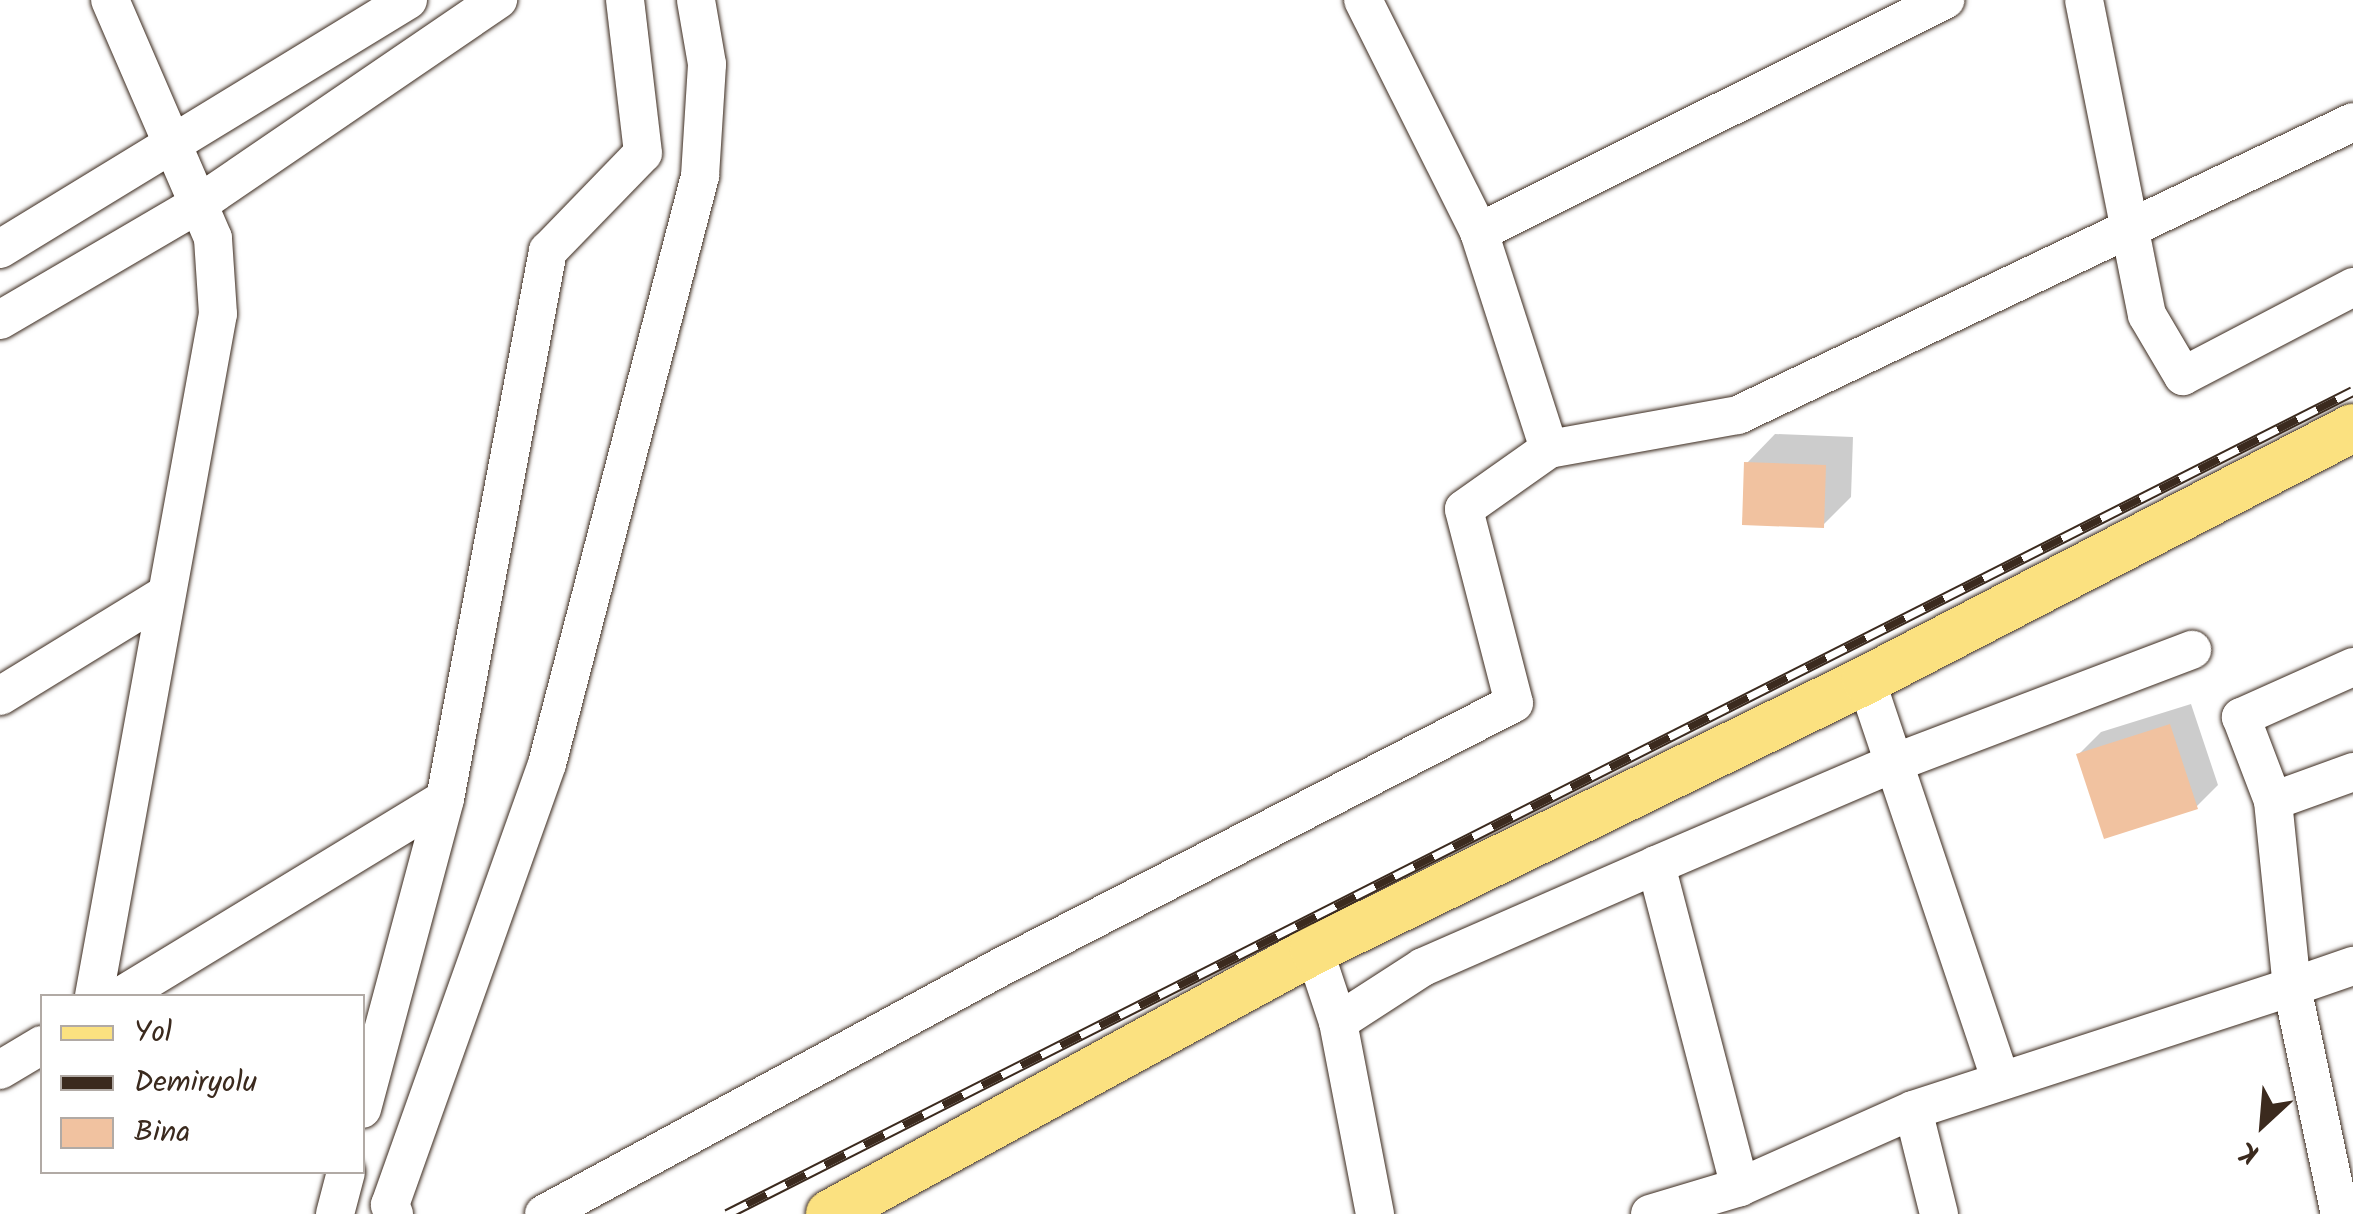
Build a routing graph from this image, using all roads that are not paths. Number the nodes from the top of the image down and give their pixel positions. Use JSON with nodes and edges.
{"nodes":[{"id":1,"x":110,"y":0,"type":"edge"},
{"id":2,"x":408,"y":0,"type":"edge"},
{"id":3,"x":498,"y":0,"type":"edge"},
{"id":4,"x":625,"y":0,"type":"edge"},
{"id":5,"x":696,"y":0,"type":"edge"},
{"id":6,"x":1363,"y":0,"type":"edge"},
{"id":7,"x":1945,"y":0,"type":"edge"},
{"id":8,"x":2084,"y":0,"type":"edge"},
{"id":9,"x":2353,"y":122,"type":"edge"},
{"id":10,"x":171,"y":144,"type":"junction"},
{"id":11,"x":200,"y":203,"type":"junction"},
{"id":12,"x":2130,"y":229,"type":"junction"},
{"id":13,"x":1479,"y":232,"type":"junction"},
{"id":14,"x":0,"y":249,"type":"edge"},
{"id":15,"x":2353,"y":287,"type":"edge"},
{"id":16,"x":0,"y":320,"type":"edge"},
{"id":17,"x":2353,"y":428,"type":"edge"},
{"id":18,"x":1549,"y":449,"type":"junction"},
{"id":19,"x":163,"y":596,"type":"junction"},
{"id":20,"x":2192,"y":650,"type":"dead end"},
{"id":21,"x":2353,"y":668,"type":"edge"},
{"id":22,"x":1866,"y":680,"type":"junction"},
{"id":23,"x":0,"y":696,"type":"edge"},
{"id":24,"x":1894,"y":763,"type":"junction"},
{"id":25,"x":2353,"y":772,"type":"edge"},
{"id":26,"x":445,"y":799,"type":"junction"},
{"id":27,"x":2273,"y":801,"type":"junction"},
{"id":28,"x":1656,"y":864,"type":"junction"},
{"id":29,"x":1314,"y":950,"type":"junction"},
{"id":30,"x":2353,"y":966,"type":"edge"},
{"id":31,"x":2292,"y":987,"type":"junction"},
{"id":32,"x":94,"y":994,"type":"edge"},
{"id":33,"x":124,"y":994,"type":"edge"},
{"id":34,"x":1338,"y":1022,"type":"junction"},
{"id":35,"x":40,"y":1045,"type":"edge"},
{"id":36,"x":0,"y":1070,"type":"edge"},
{"id":37,"x":2001,"y":1081,"type":"junction"},
{"id":38,"x":365,"y":1097,"type":"edge"},
{"id":39,"x":1913,"y":1110,"type":"junction"},
{"id":40,"x":345,"y":1174,"type":"edge"},
{"id":41,"x":1740,"y":1187,"type":"junction"},
{"id":42,"x":334,"y":1214,"type":"edge"},
{"id":43,"x":394,"y":1214,"type":"edge"},
{"id":44,"x":544,"y":1214,"type":"edge"},
{"id":45,"x":830,"y":1214,"type":"edge"},
{"id":46,"x":1375,"y":1214,"type":"edge"},
{"id":47,"x":1650,"y":1214,"type":"edge"},
{"id":48,"x":1939,"y":1214,"type":"edge"},
{"id":49,"x":2340,"y":1214,"type":"edge"}],
"edges":[{"from":1,"to":10,"type":"street"},
{"from":2,"to":10,"type":"street"},
{"from":3,"to":11,"type":"street"},
{"from":4,"to":26,"type":"street"},
{"from":5,"to":43,"type":"street"},
{"from":6,"to":13,"type":"street"},
{"from":7,"to":13,"type":"street"},
{"from":8,"to":12,"type":"street"},
{"from":9,"to":12,"type":"street"},
{"from":10,"to":11,"type":"street"},
{"from":10,"to":14,"type":"street"},
{"from":11,"to":16,"type":"street"},
{"from":11,"to":19,"type":"street"},
{"from":12,"to":15,"type":"street"},
{"from":12,"to":18,"type":"street"},
{"from":13,"to":18,"type":"street"},
{"from":17,"to":22,"type":"main road"},
{"from":18,"to":44,"type":"street"},
{"from":19,"to":23,"type":"street"},
{"from":19,"to":32,"type":"street"},
{"from":20,"to":24,"type":"street"},
{"from":21,"to":27,"type":"street"},
{"from":22,"to":24,"type":"street"},
{"from":22,"to":29,"type":"main road"},
{"from":24,"to":28,"type":"street"},
{"from":24,"to":37,"type":"street"},
{"from":25,"to":27,"type":"street"},
{"from":26,"to":33,"type":"street"},
{"from":26,"to":38,"type":"street"},
{"from":27,"to":31,"type":"street"},
{"from":28,"to":34,"type":"street"},
{"from":28,"to":41,"type":"street"},
{"from":29,"to":34,"type":"street"},
{"from":29,"to":45,"type":"main road"},
{"from":30,"to":31,"type":"street"},
{"from":31,"to":37,"type":"street"},
{"from":31,"to":49,"type":"street"},
{"from":34,"to":46,"type":"street"},
{"from":35,"to":36,"type":"street"},
{"from":37,"to":39,"type":"street"},
{"from":39,"to":41,"type":"street"},
{"from":39,"to":48,"type":"street"},
{"from":40,"to":42,"type":"street"},
{"from":41,"to":47,"type":"street"}]}
